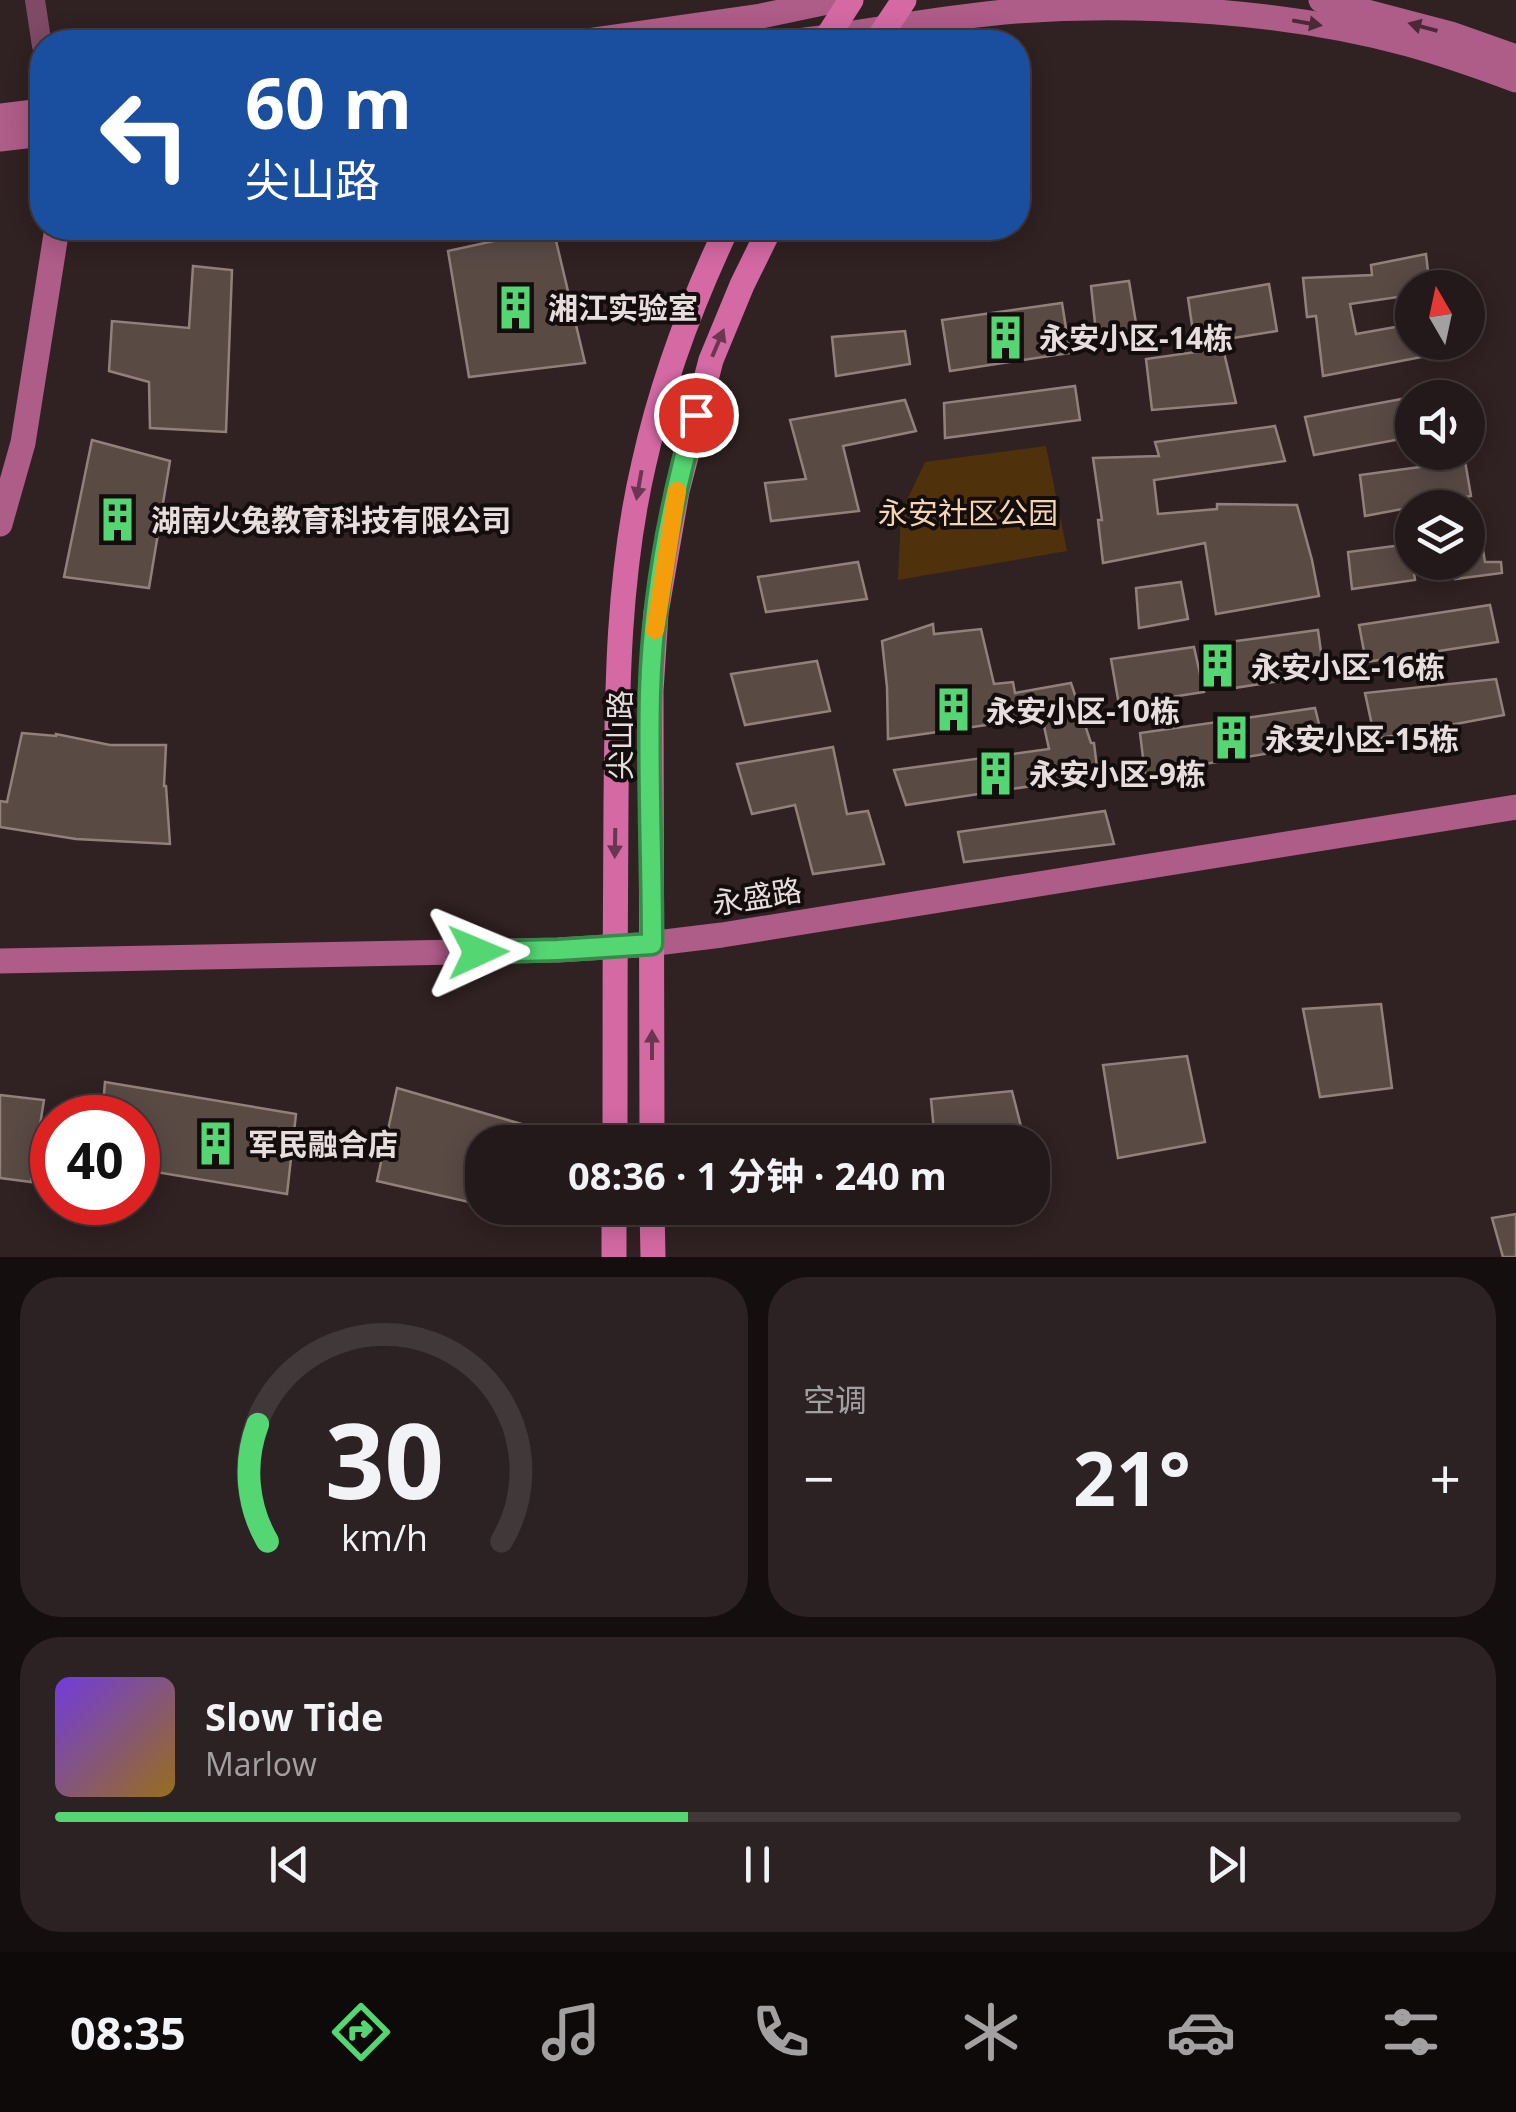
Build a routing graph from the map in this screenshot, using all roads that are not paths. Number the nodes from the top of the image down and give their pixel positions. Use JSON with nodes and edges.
{"nodes":[{"id":1,"x":35,"y":0,"type":"edge"},
{"id":2,"x":837,"y":0,"type":"edge"},
{"id":3,"x":851,"y":0,"type":"edge"},
{"id":4,"x":904,"y":0,"type":"edge"},
{"id":5,"x":1320,"y":0,"type":"edge"},
{"id":6,"x":40,"y":30,"type":"edge"},
{"id":7,"x":663,"y":30,"type":"edge"},
{"id":8,"x":832,"y":30,"type":"edge"},
{"id":9,"x":885,"y":30,"type":"edge"},
{"id":10,"x":913,"y":30,"type":"edge"},
{"id":11,"x":1516,"y":58,"type":"edge"},
{"id":12,"x":1516,"y":80,"type":"edge"},
{"id":13,"x":30,"y":112,"type":"edge"},
{"id":14,"x":0,"y":116,"type":"edge"},
{"id":15,"x":30,"y":136,"type":"edge"},
{"id":16,"x":0,"y":140,"type":"edge"},
{"id":17,"x":44,"y":240,"type":"edge"},
{"id":18,"x":55,"y":240,"type":"edge"},
{"id":19,"x":722,"y":240,"type":"edge"},
{"id":20,"x":765,"y":240,"type":"edge"},
{"id":21,"x":0,"y":484,"type":"edge"},
{"id":22,"x":0,"y":524,"type":"edge"},
{"id":23,"x":1516,"y":796,"type":"edge"},
{"id":24,"x":1516,"y":807,"type":"edge"},
{"id":25,"x":652,"y":938,"type":"junction"},
{"id":26,"x":615,"y":941,"type":"junction"},
{"id":27,"x":0,"y":951,"type":"edge"},
{"id":28,"x":0,"y":961,"type":"edge"},
{"id":29,"x":614,"y":1125,"type":"edge"},
{"id":30,"x":652,"y":1125,"type":"edge"},
{"id":31,"x":614,"y":1225,"type":"edge"},
{"id":32,"x":652,"y":1225,"type":"edge"},
{"id":33,"x":614,"y":1257,"type":"edge"},
{"id":34,"x":653,"y":1257,"type":"edge"}],
"edges":[{"from":1,"to":6,"type":"street"},
{"from":2,"to":7,"type":"street"},
{"from":3,"to":8,"type":"main road"},
{"from":4,"to":9,"type":"main road"},
{"from":11,"to":5,"type":"street","one_way":true},
{"from":10,"to":12,"type":"street","one_way":true},
{"from":13,"to":14,"type":"street"},
{"from":15,"to":16,"type":"street"},
{"from":17,"to":21,"type":"street"},
{"from":18,"to":22,"type":"street"},
{"from":19,"to":26,"type":"main road","name":"尖山路","one_way":true},
{"from":25,"to":20,"type":"main road","name":"尖山路","one_way":true},
{"from":23,"to":25,"type":"street","name":"永盛路"},
{"from":24,"to":25,"type":"street","name":"永盛路"},
{"from":25,"to":26,"type":"street","name":"永盛路"},
{"from":30,"to":25,"type":"main road","name":"尖山路","one_way":true},
{"from":26,"to":27,"type":"street","name":"永盛路"},
{"from":26,"to":28,"type":"street","name":"永盛路"},
{"from":26,"to":29,"type":"main road","name":"尖山路"},
{"from":31,"to":33,"type":"main road"},
{"from":32,"to":34,"type":"main road"}]}
